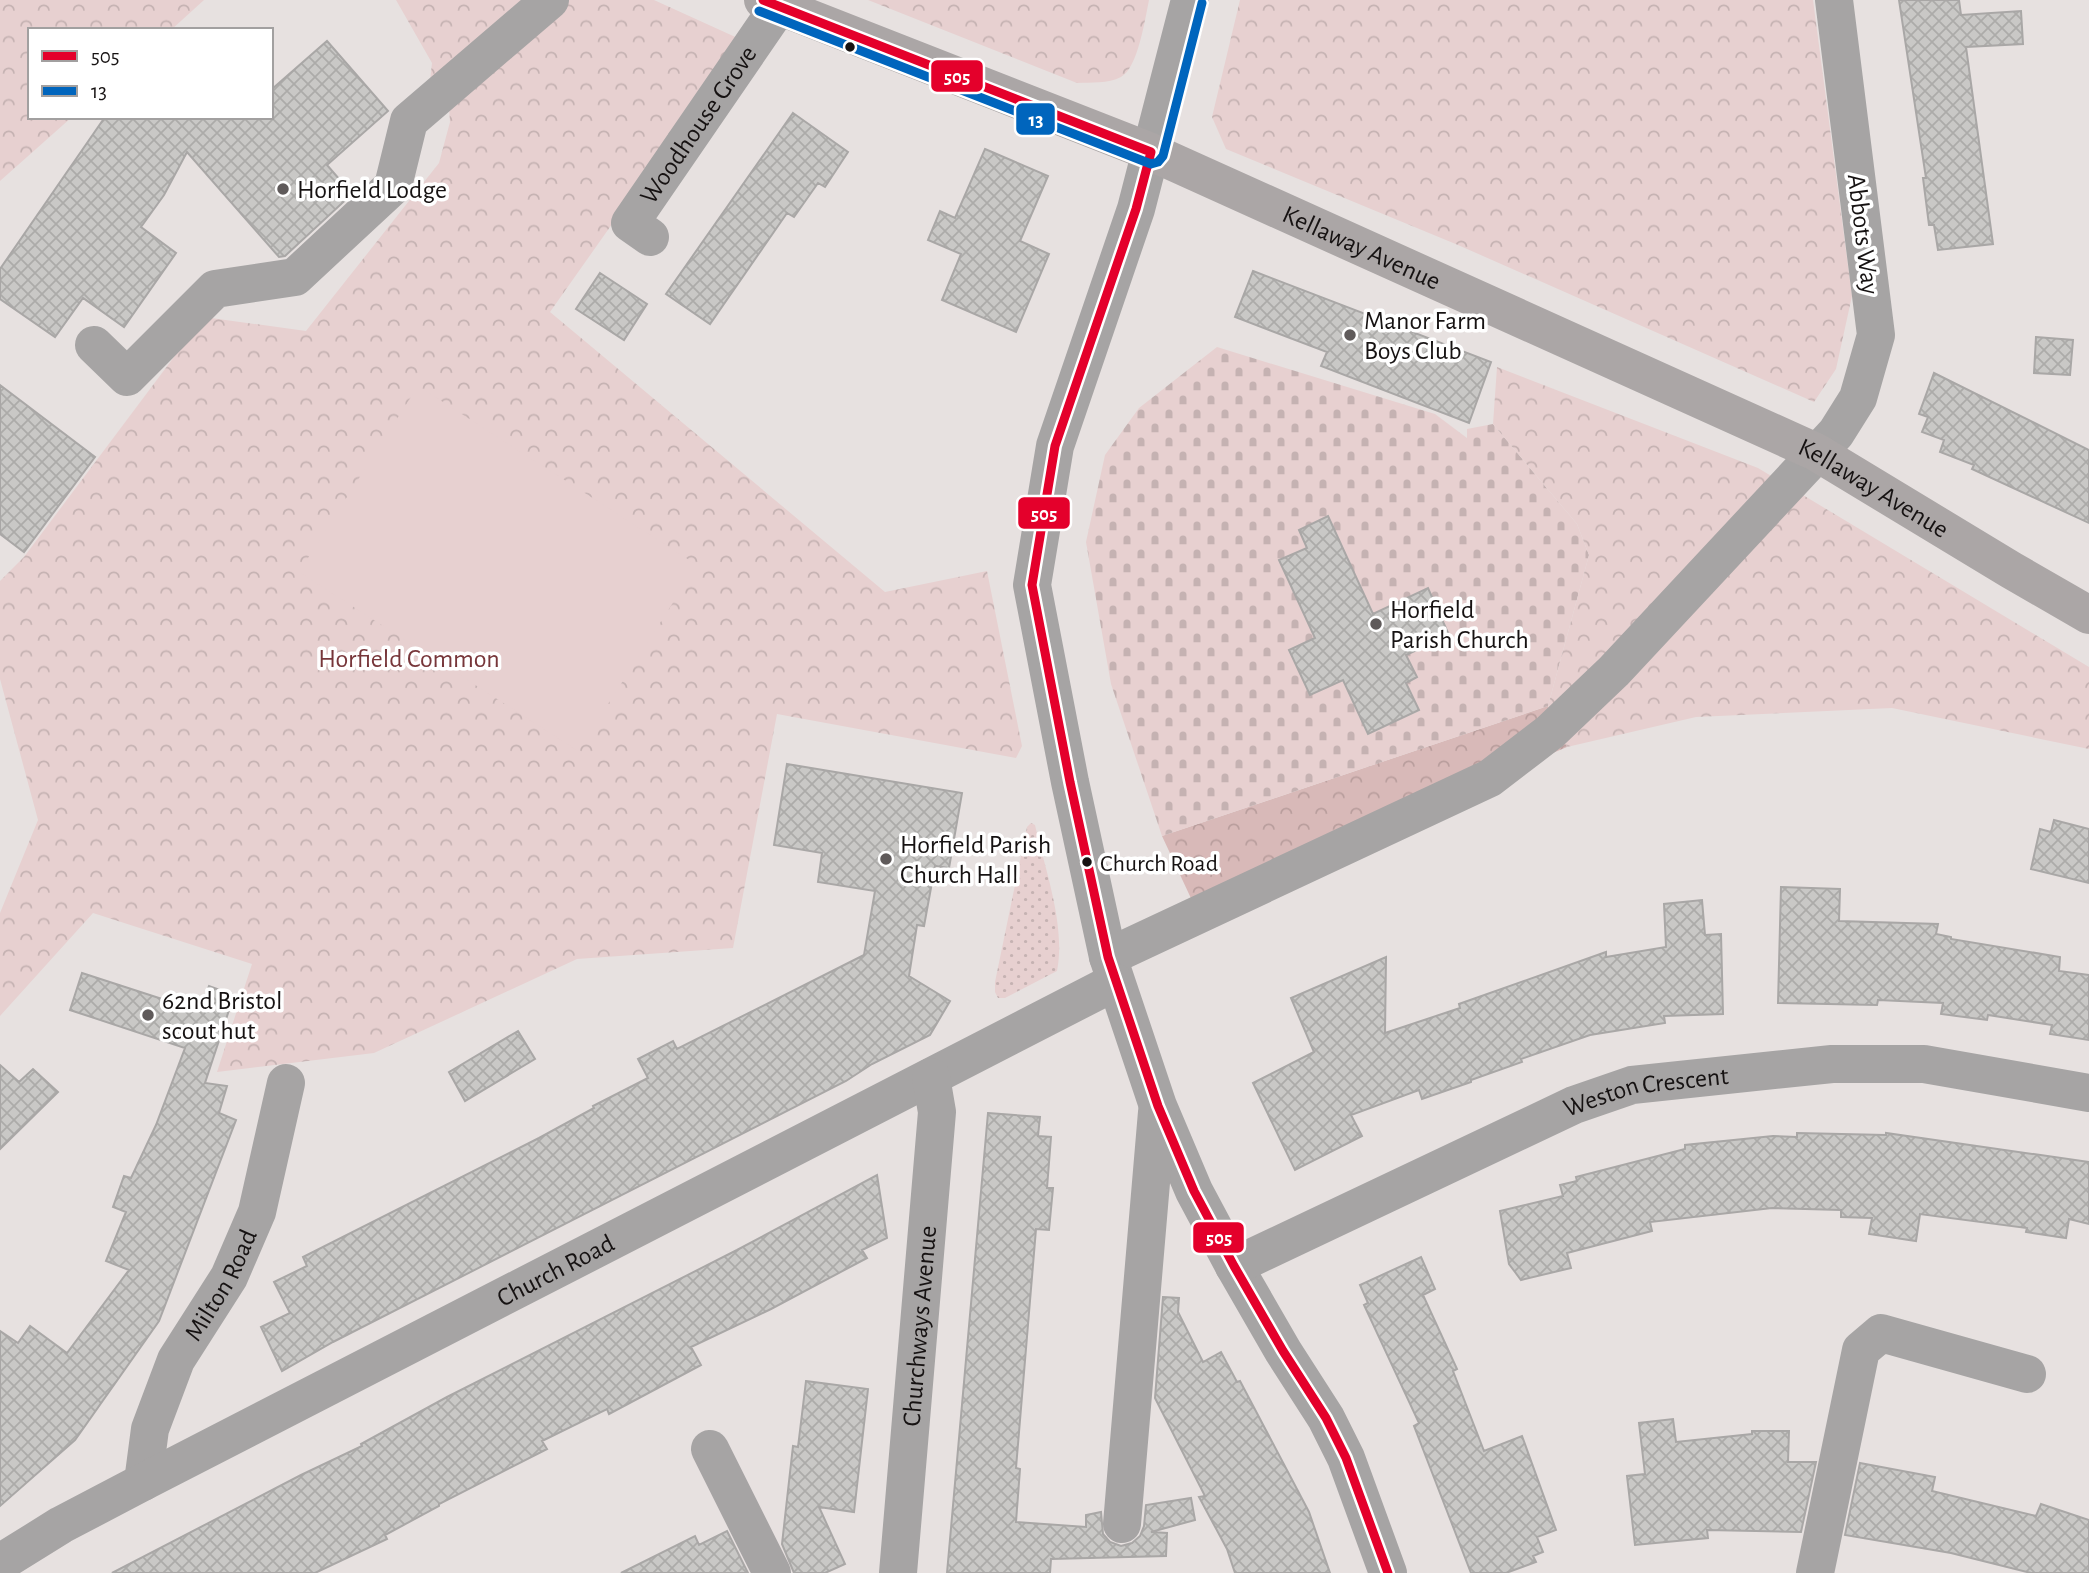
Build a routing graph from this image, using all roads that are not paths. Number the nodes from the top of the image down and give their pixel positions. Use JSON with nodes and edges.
{"nodes":[{"id":1,"x":550,"y":0,"type":"edge"},
{"id":2,"x":1190,"y":0,"type":"edge"},
{"id":3,"x":1834,"y":0,"type":"edge"},
{"id":4,"x":771,"y":3,"type":"edge"},
{"id":5,"x":1152,"y":152,"type":"junction"},
{"id":6,"x":650,"y":237,"type":"dead end"},
{"id":7,"x":94,"y":345,"type":"dead end"},
{"id":8,"x":1816,"y":453,"type":"junction"},
{"id":9,"x":2089,"y":615,"type":"edge"},
{"id":10,"x":1111,"y":969,"type":"junction"},
{"id":11,"x":931,"y":1077,"type":"junction"},
{"id":12,"x":286,"y":1083,"type":"dead end"},
{"id":13,"x":2089,"y":1093,"type":"edge"},
{"id":14,"x":1158,"y":1106,"type":"junction"},
{"id":15,"x":1234,"y":1266,"type":"junction"},
{"id":16,"x":2026,"y":1374,"type":"dead end"},
{"id":17,"x":710,"y":1449,"type":"dead end"},
{"id":18,"x":143,"y":1482,"type":"junction"},
{"id":19,"x":1122,"y":1524,"type":"dead end"},
{"id":20,"x":0,"y":1563,"type":"edge"},
{"id":21,"x":772,"y":1573,"type":"edge"},
{"id":22,"x":898,"y":1573,"type":"edge"},
{"id":23,"x":1388,"y":1573,"type":"edge"},
{"id":24,"x":1815,"y":1573,"type":"edge"}],
"edges":[{"from":1,"to":7,"type":"street"},
{"from":2,"to":5,"type":"street"},
{"from":3,"to":8,"type":"street","name":"Abbots Way"},
{"from":4,"to":5,"type":"main road","name":"Kellaway Avenue"},
{"from":4,"to":6,"type":"street","name":"Woodhouse Grove"},
{"from":5,"to":8,"type":"main road","name":"Kellaway Avenue"},
{"from":5,"to":10,"type":"street"},
{"from":8,"to":9,"type":"main road","name":"Kellaway Avenue"},
{"from":8,"to":10,"type":"street","name":"Abbots Way"},
{"from":10,"to":11,"type":"street","name":"Church Road"},
{"from":10,"to":14,"type":"street"},
{"from":11,"to":18,"type":"street","name":"Church Road"},
{"from":11,"to":22,"type":"street","name":"Churchways Avenue"},
{"from":12,"to":18,"type":"street","name":"Milton Road"},
{"from":13,"to":15,"type":"street","name":"Weston Crescent"},
{"from":14,"to":15,"type":"street"},
{"from":14,"to":19,"type":"street"},
{"from":15,"to":23,"type":"street"},
{"from":16,"to":24,"type":"street"},
{"from":17,"to":21,"type":"street"},
{"from":18,"to":20,"type":"street","name":"Church Road"}]}
